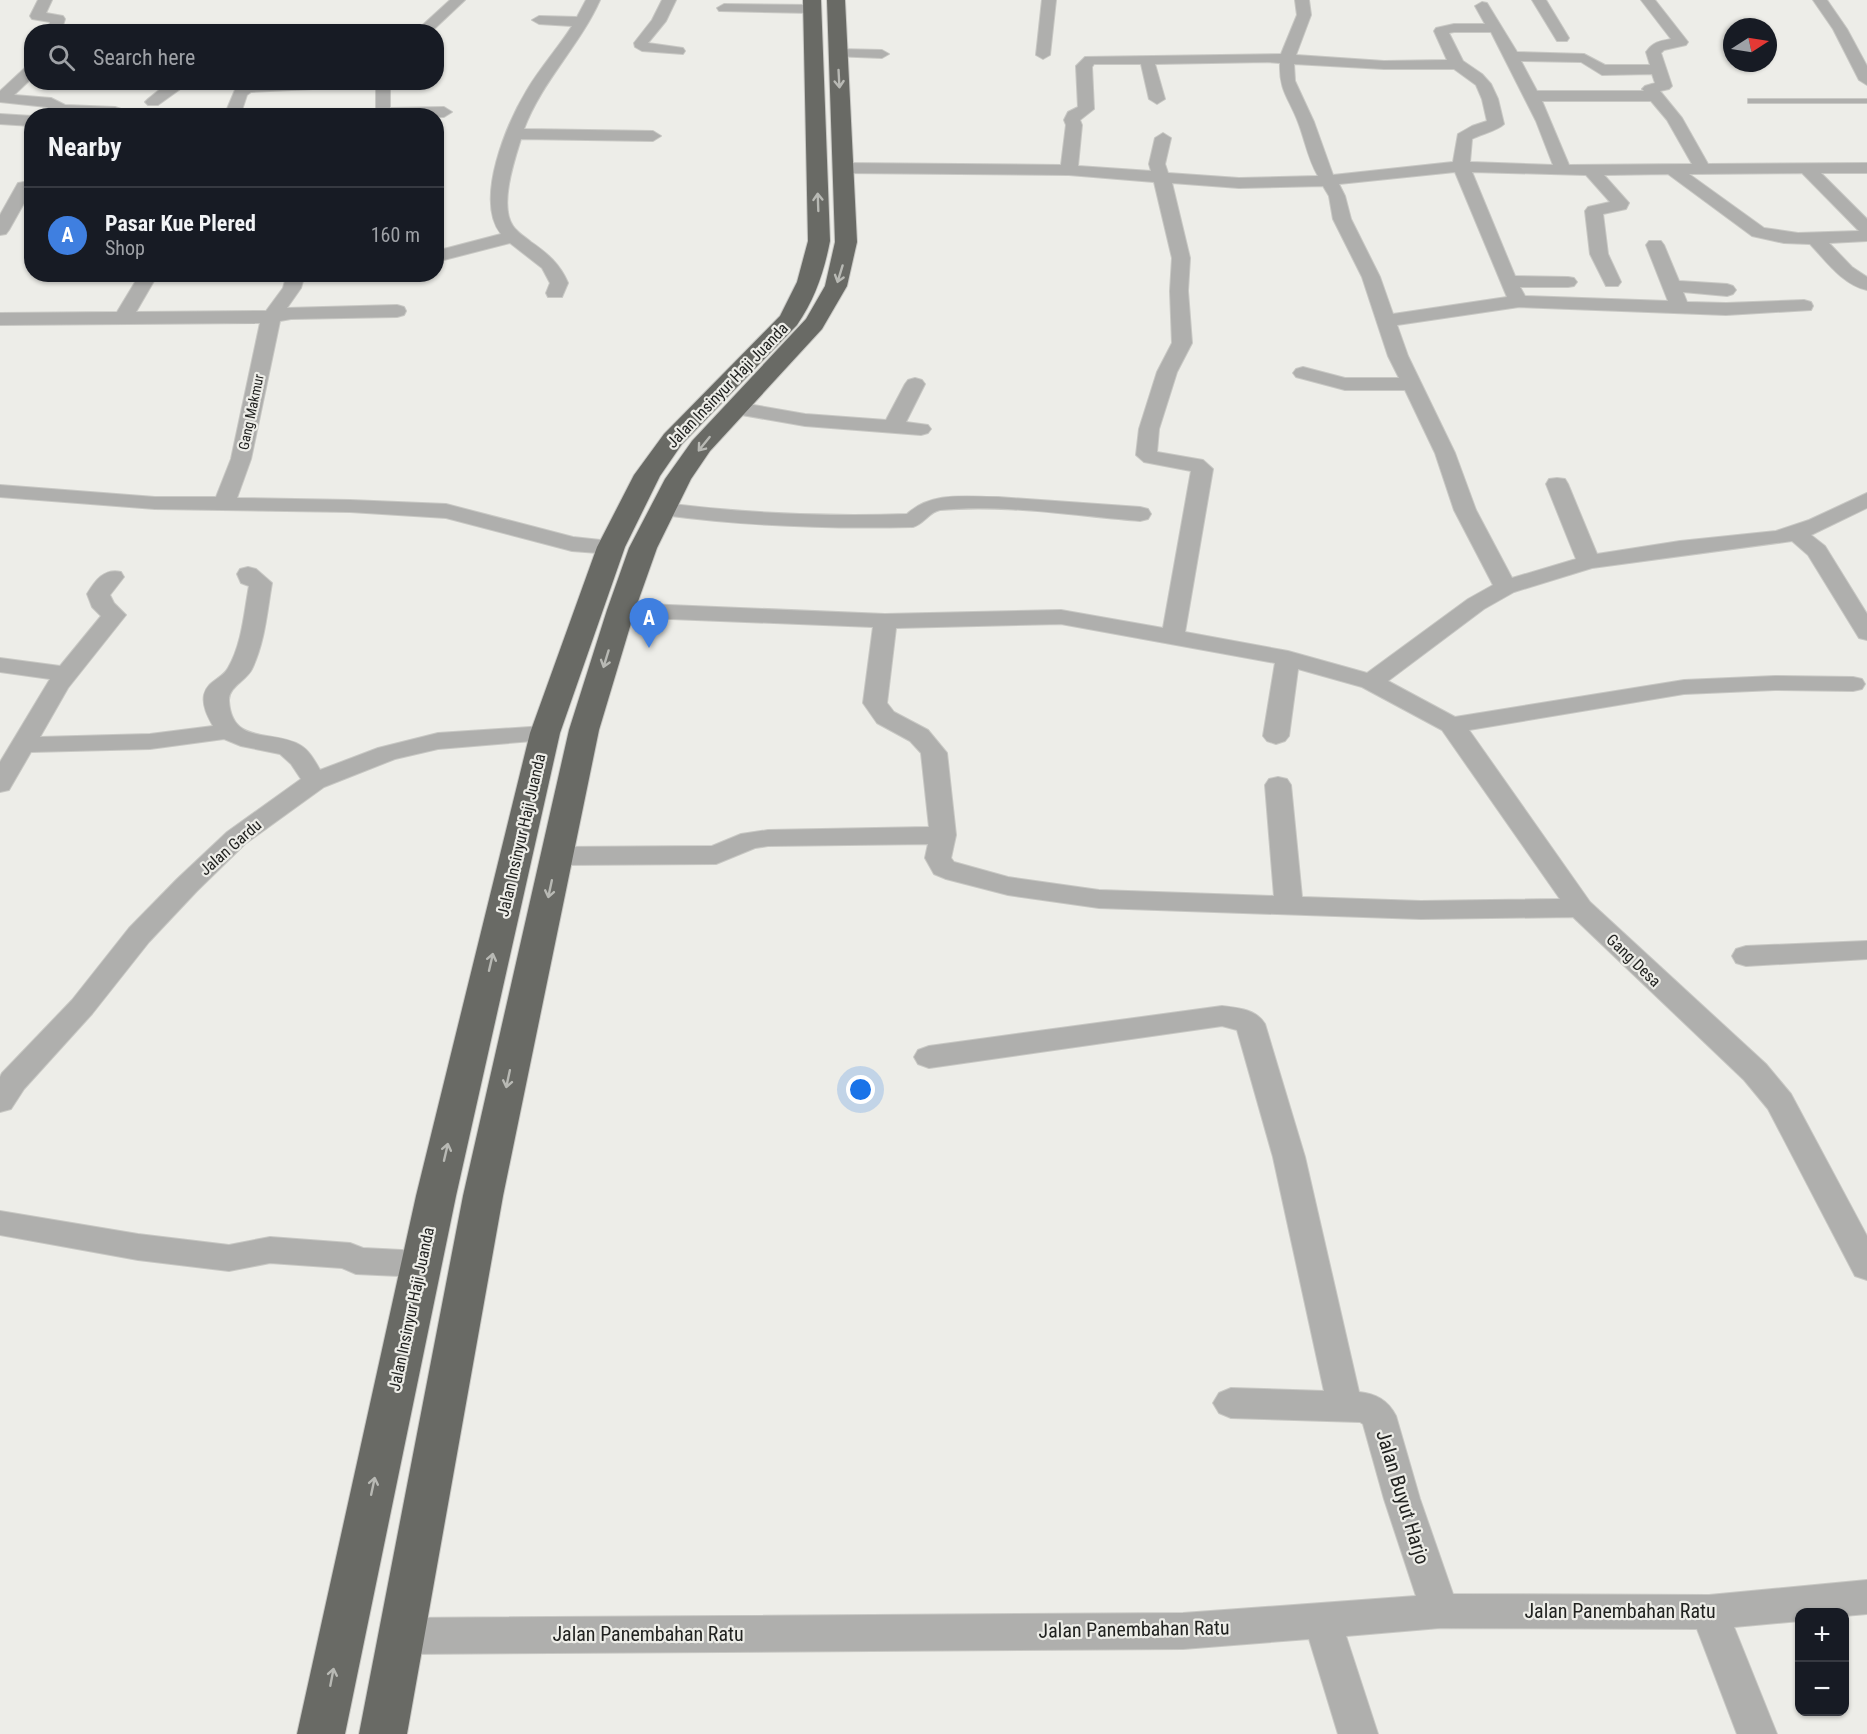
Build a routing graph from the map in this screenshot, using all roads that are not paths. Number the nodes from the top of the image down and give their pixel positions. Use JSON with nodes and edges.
{"nodes":[{"id":1,"x":45,"y":0,"type":"edge"},
{"id":2,"x":458,"y":0,"type":"edge"},
{"id":3,"x":592,"y":0,"type":"edge"},
{"id":4,"x":669,"y":0,"type":"edge"},
{"id":5,"x":836,"y":0,"type":"edge"},
{"id":6,"x":1050,"y":0,"type":"edge"},
{"id":7,"x":1302,"y":0,"type":"edge"},
{"id":8,"x":1539,"y":0,"type":"edge"},
{"id":9,"x":1648,"y":0,"type":"edge"},
{"id":10,"x":1820,"y":0,"type":"edge"},
{"id":11,"x":812,"y":4,"type":"edge"},
{"id":12,"x":1482,"y":6,"type":"dead end"},
{"id":13,"x":724,"y":8,"type":"dead end"},
{"id":14,"x":539,"y":20,"type":"dead end"},
{"id":15,"x":583,"y":22,"type":"junction"},
{"id":16,"x":56,"y":24,"type":"edge"},
{"id":17,"x":431,"y":24,"type":"edge"},
{"id":18,"x":1496,"y":28,"type":"junction"},
{"id":19,"x":1562,"y":38,"type":"dead end"},
{"id":20,"x":678,"y":51,"type":"dead end"},
{"id":21,"x":1851,"y":52,"type":"junction"},
{"id":22,"x":837,"y":53,"type":"junction"},
{"id":23,"x":1867,"y":53,"type":"edge"},
{"id":24,"x":882,"y":54,"type":"dead end"},
{"id":25,"x":1042,"y":55,"type":"dead end"},
{"id":26,"x":1511,"y":56,"type":"junction"},
{"id":27,"x":1287,"y":59,"type":"junction"},
{"id":28,"x":1147,"y":60,"type":"junction"},
{"id":29,"x":1457,"y":64,"type":"junction"},
{"id":30,"x":1658,"y":69,"type":"junction"},
{"id":31,"x":24,"y":76,"type":"edge"},
{"id":32,"x":1867,"y":80,"type":"edge"},
{"id":33,"x":167,"y":90,"type":"edge"},
{"id":34,"x":242,"y":90,"type":"edge"},
{"id":35,"x":384,"y":90,"type":"edge"},
{"id":36,"x":1531,"y":96,"type":"junction"},
{"id":37,"x":1656,"y":96,"type":"junction"},
{"id":38,"x":1157,"y":99,"type":"dead end"},
{"id":39,"x":1751,"y":100,"type":"dead end"},
{"id":40,"x":1867,"y":101,"type":"edge"},
{"id":41,"x":153,"y":102,"type":"dead end"},
{"id":42,"x":57,"y":108,"type":"edge"},
{"id":43,"x":235,"y":108,"type":"edge"},
{"id":44,"x":382,"y":108,"type":"edge"},
{"id":45,"x":0,"y":119,"type":"edge"},
{"id":46,"x":24,"y":120,"type":"edge"},
{"id":47,"x":514,"y":134,"type":"junction"},
{"id":48,"x":653,"y":136,"type":"dead end"},
{"id":49,"x":1163,"y":138,"type":"dead end"},
{"id":50,"x":1461,"y":167,"type":"junction"},
{"id":51,"x":843,"y":168,"type":"junction"},
{"id":52,"x":1867,"y":168,"type":"edge"},
{"id":53,"x":1807,"y":169,"type":"junction"},
{"id":54,"x":1069,"y":170,"type":"junction"},
{"id":55,"x":1563,"y":170,"type":"junction"},
{"id":56,"x":1673,"y":170,"type":"junction"},
{"id":57,"x":1703,"y":170,"type":"junction"},
{"id":58,"x":1592,"y":171,"type":"junction"},
{"id":59,"x":1160,"y":177,"type":"junction"},
{"id":60,"x":1328,"y":180,"type":"junction"},
{"id":61,"x":24,"y":186,"type":"edge"},
{"id":62,"x":4,"y":188,"type":"dead end"},
{"id":63,"x":24,"y":192,"type":"edge"},
{"id":64,"x":1867,"y":229,"type":"edge"},
{"id":65,"x":0,"y":230,"type":"edge"},
{"id":66,"x":508,"y":230,"type":"junction"},
{"id":67,"x":1867,"y":236,"type":"edge"},
{"id":68,"x":1813,"y":237,"type":"junction"},
{"id":69,"x":1655,"y":245,"type":"dead end"},
{"id":70,"x":444,"y":254,"type":"edge"},
{"id":71,"x":1508,"y":280,"type":"junction"},
{"id":72,"x":144,"y":282,"type":"edge"},
{"id":73,"x":294,"y":282,"type":"edge"},
{"id":74,"x":1568,"y":282,"type":"dead end"},
{"id":75,"x":1612,"y":282,"type":"dead end"},
{"id":76,"x":1867,"y":285,"type":"edge"},
{"id":77,"x":1673,"y":286,"type":"junction"},
{"id":78,"x":1727,"y":290,"type":"dead end"},
{"id":79,"x":555,"y":293,"type":"dead end"},
{"id":80,"x":1519,"y":301,"type":"junction"},
{"id":81,"x":1804,"y":306,"type":"dead end"},
{"id":82,"x":1680,"y":307,"type":"junction"},
{"id":83,"x":398,"y":311,"type":"dead end"},
{"id":84,"x":809,"y":312,"type":"junction"},
{"id":85,"x":271,"y":317,"type":"junction"},
{"id":86,"x":124,"y":318,"type":"junction"},
{"id":87,"x":0,"y":319,"type":"edge"},
{"id":88,"x":1385,"y":321,"type":"junction"},
{"id":89,"x":1303,"y":373,"type":"dead end"},
{"id":90,"x":915,"y":384,"type":"dead end"},
{"id":91,"x":1412,"y":384,"type":"junction"},
{"id":92,"x":736,"y":408,"type":"junction"},
{"id":93,"x":893,"y":427,"type":"junction"},
{"id":94,"x":921,"y":429,"type":"dead end"},
{"id":95,"x":1557,"y":484,"type":"dead end"},
{"id":96,"x":0,"y":491,"type":"edge"},
{"id":97,"x":1867,"y":499,"type":"edge"},
{"id":98,"x":224,"y":505,"type":"junction"},
{"id":99,"x":663,"y":509,"type":"junction"},
{"id":100,"x":1140,"y":514,"type":"dead end"},
{"id":101,"x":1796,"y":533,"type":"junction"},
{"id":102,"x":611,"y":547,"type":"junction"},
{"id":103,"x":1589,"y":562,"type":"junction"},
{"id":104,"x":248,"y":574,"type":"dead end"},
{"id":105,"x":113,"y":577,"type":"dead end"},
{"id":106,"x":1506,"y":587,"type":"junction"},
{"id":107,"x":621,"y":610,"type":"junction"},
{"id":108,"x":885,"y":621,"type":"junction"},
{"id":109,"x":1867,"y":633,"type":"edge"},
{"id":110,"x":1173,"y":636,"type":"junction"},
{"id":111,"x":1288,"y":658,"type":"junction"},
{"id":112,"x":0,"y":665,"type":"edge"},
{"id":113,"x":66,"y":674,"type":"junction"},
{"id":114,"x":1371,"y":682,"type":"junction"},
{"id":115,"x":1853,"y":684,"type":"dead end"},
{"id":116,"x":1450,"y":725,"type":"junction"},
{"id":117,"x":226,"y":731,"type":"junction"},
{"id":118,"x":545,"y":733,"type":"junction"},
{"id":119,"x":1276,"y":736,"type":"dead end"},
{"id":120,"x":21,"y":746,"type":"junction"},
{"id":121,"x":315,"y":781,"type":"junction"},
{"id":122,"x":0,"y":784,"type":"edge"},
{"id":123,"x":1278,"y":785,"type":"dead end"},
{"id":124,"x":943,"y":835,"type":"junction"},
{"id":125,"x":557,"y":856,"type":"junction"},
{"id":126,"x":1289,"y":906,"type":"junction"},
{"id":127,"x":1580,"y":908,"type":"junction"},
{"id":128,"x":1867,"y":950,"type":"edge"},
{"id":129,"x":1746,"y":956,"type":"dead end"},
{"id":130,"x":929,"y":1057,"type":"dead end"},
{"id":131,"x":4,"y":1087,"type":"edge"},
{"id":132,"x":436,"y":1196,"type":"junction"},
{"id":133,"x":483,"y":1196,"type":"junction"},
{"id":134,"x":0,"y":1223,"type":"edge"},
{"id":135,"x":1856,"y":1224,"type":"edge"},
{"id":136,"x":421,"y":1264,"type":"junction"},
{"id":137,"x":1867,"y":1267,"type":"edge"},
{"id":138,"x":1231,"y":1404,"type":"dead end"},
{"id":139,"x":1345,"y":1408,"type":"junction"},
{"id":140,"x":1867,"y":1597,"type":"edge"},
{"id":141,"x":1440,"y":1611,"type":"junction"},
{"id":142,"x":1709,"y":1612,"type":"junction"},
{"id":143,"x":1322,"y":1620,"type":"junction"},
{"id":144,"x":400,"y":1636,"type":"junction"},
{"id":145,"x":321,"y":1734,"type":"edge"},
{"id":146,"x":383,"y":1734,"type":"edge"},
{"id":147,"x":1358,"y":1734,"type":"edge"},
{"id":148,"x":1757,"y":1734,"type":"edge"}],
"edges":[{"from":1,"to":16,"type":"street"},
{"from":2,"to":17,"type":"street"},
{"from":3,"to":15,"type":"street"},
{"from":4,"to":20,"type":"street"},
{"from":5,"to":22,"type":"highway","name":"Jalan Insinyur Haji Juanda"},
{"from":6,"to":25,"type":"street"},
{"from":7,"to":27,"type":"street"},
{"from":8,"to":19,"type":"street"},
{"from":9,"to":30,"type":"street"},
{"from":10,"to":21,"type":"street"},
{"from":11,"to":13,"type":"street"},
{"from":84,"to":11,"type":"highway","name":"Jalan Insinyur Haji Juanda","one_way":true},
{"from":12,"to":18,"type":"street"},
{"from":14,"to":15,"type":"street"},
{"from":15,"to":47,"type":"street"},
{"from":18,"to":26,"type":"street"},
{"from":18,"to":29,"type":"street"},
{"from":21,"to":23,"type":"street"},
{"from":21,"to":32,"type":"street"},
{"from":22,"to":24,"type":"street"},
{"from":22,"to":51,"type":"highway","name":"Jalan Insinyur Haji Juanda","one_way":true},
{"from":26,"to":30,"type":"street"},
{"from":26,"to":36,"type":"street"},
{"from":27,"to":28,"type":"street"},
{"from":27,"to":29,"type":"street"},
{"from":27,"to":60,"type":"street"},
{"from":28,"to":38,"type":"street"},
{"from":28,"to":54,"type":"street"},
{"from":29,"to":50,"type":"street"},
{"from":30,"to":37,"type":"street"},
{"from":31,"to":42,"type":"street"},
{"from":33,"to":41,"type":"street"},
{"from":34,"to":43,"type":"street"},
{"from":35,"to":44,"type":"street"},
{"from":36,"to":37,"type":"street"},
{"from":36,"to":55,"type":"street"},
{"from":37,"to":57,"type":"street"},
{"from":39,"to":40,"type":"lane"},
{"from":45,"to":46,"type":"street"},
{"from":47,"to":48,"type":"street"},
{"from":47,"to":66,"type":"street"},
{"from":49,"to":59,"type":"street"},
{"from":50,"to":55,"type":"street"},
{"from":50,"to":60,"type":"street"},
{"from":50,"to":71,"type":"street"},
{"from":51,"to":54,"type":"street"},
{"from":51,"to":84,"type":"highway","name":"Jalan Insinyur Haji Juanda","one_way":true},
{"from":52,"to":53,"type":"street"},
{"from":53,"to":57,"type":"street"},
{"from":53,"to":64,"type":"street"},
{"from":54,"to":59,"type":"street"},
{"from":55,"to":58,"type":"street"},
{"from":56,"to":57,"type":"street"},
{"from":56,"to":58,"type":"street"},
{"from":56,"to":68,"type":"street"},
{"from":58,"to":75,"type":"street"},
{"from":59,"to":60,"type":"street"},
{"from":59,"to":110,"type":"street"},
{"from":60,"to":88,"type":"street"},
{"from":61,"to":62,"type":"street"},
{"from":63,"to":65,"type":"street"},
{"from":66,"to":70,"type":"street"},
{"from":66,"to":79,"type":"street"},
{"from":67,"to":68,"type":"street"},
{"from":68,"to":76,"type":"street"},
{"from":69,"to":77,"type":"street"},
{"from":71,"to":74,"type":"street"},
{"from":71,"to":80,"type":"street"},
{"from":72,"to":86,"type":"street"},
{"from":73,"to":85,"type":"street"},
{"from":77,"to":78,"type":"street"},
{"from":77,"to":82,"type":"street"},
{"from":80,"to":82,"type":"street"},
{"from":80,"to":88,"type":"street"},
{"from":81,"to":82,"type":"street"},
{"from":83,"to":85,"type":"street"},
{"from":84,"to":92,"type":"highway","name":"Jalan Insinyur Haji Juanda"},
{"from":84,"to":102,"type":"highway","name":"Jalan Insinyur Haji Juanda"},
{"from":85,"to":86,"type":"street"},
{"from":85,"to":98,"type":"street","name":"Gang Makmur"},
{"from":86,"to":87,"type":"street"},
{"from":88,"to":91,"type":"street"},
{"from":89,"to":91,"type":"street"},
{"from":90,"to":93,"type":"street"},
{"from":91,"to":106,"type":"street"},
{"from":92,"to":93,"type":"street"},
{"from":92,"to":99,"type":"highway","name":"Jalan Insinyur Haji Juanda","one_way":true},
{"from":93,"to":94,"type":"street"},
{"from":95,"to":103,"type":"street"},
{"from":96,"to":98,"type":"street"},
{"from":97,"to":101,"type":"street"},
{"from":98,"to":102,"type":"street"},
{"from":99,"to":100,"type":"street"},
{"from":99,"to":107,"type":"highway","name":"Jalan Insinyur Haji Juanda"},
{"from":101,"to":103,"type":"street"},
{"from":101,"to":109,"type":"street"},
{"from":102,"to":118,"type":"highway","name":"Jalan Insinyur Haji Juanda"},
{"from":103,"to":106,"type":"street"},
{"from":104,"to":117,"type":"street"},
{"from":105,"to":113,"type":"street"},
{"from":106,"to":114,"type":"street"},
{"from":107,"to":108,"type":"street","name":"Gang Desa"},
{"from":107,"to":125,"type":"highway","name":"Jalan Insinyur Haji Juanda","one_way":true},
{"from":108,"to":110,"type":"street","name":"Gang Desa"},
{"from":108,"to":124,"type":"street"},
{"from":110,"to":111,"type":"street","name":"Gang Desa"},
{"from":111,"to":114,"type":"street","name":"Gang Desa"},
{"from":111,"to":119,"type":"street"},
{"from":112,"to":113,"type":"street"},
{"from":113,"to":120,"type":"street"},
{"from":114,"to":116,"type":"street","name":"Gang Desa"},
{"from":115,"to":116,"type":"street"},
{"from":116,"to":127,"type":"street","name":"Gang Desa"},
{"from":117,"to":120,"type":"street"},
{"from":117,"to":121,"type":"street"},
{"from":118,"to":121,"type":"street","name":"Jalan Gardu"},
{"from":132,"to":118,"type":"highway","name":"Jalan Insinyur Haji Juanda","one_way":true},
{"from":120,"to":122,"type":"street"},
{"from":121,"to":131,"type":"street","name":"Jalan Gardu"},
{"from":123,"to":126,"type":"street"},
{"from":124,"to":125,"type":"street"},
{"from":124,"to":126,"type":"street"},
{"from":125,"to":133,"type":"highway","name":"Jalan Insinyur Haji Juanda","one_way":true},
{"from":126,"to":127,"type":"street"},
{"from":127,"to":135,"type":"street","name":"Gang Desa"},
{"from":128,"to":129,"type":"street"},
{"from":130,"to":139,"type":"street"},
{"from":132,"to":133,"type":"highway"},
{"from":132,"to":136,"type":"highway","name":"Jalan Insinyur Haji Juanda"},
{"from":133,"to":144,"type":"highway","name":"Jalan Insinyur Haji Juanda"},
{"from":134,"to":136,"type":"street"},
{"from":135,"to":137,"type":"street","name":"Gang Desa"},
{"from":145,"to":136,"type":"highway","name":"Jalan Insinyur Haji Juanda","one_way":true},
{"from":138,"to":139,"type":"street","name":"Jalan Buyut Harjo"},
{"from":139,"to":141,"type":"street","name":"Jalan Buyut Harjo"},
{"from":140,"to":142,"type":"street","name":"Jalan Panembahan Ratu"},
{"from":141,"to":142,"type":"street","name":"Jalan Panembahan Ratu"},
{"from":141,"to":143,"type":"street","name":"Jalan Panembahan Ratu"},
{"from":142,"to":148,"type":"street"},
{"from":143,"to":144,"type":"street","name":"Jalan Panembahan Ratu"},
{"from":143,"to":147,"type":"street"},
{"from":144,"to":146,"type":"highway","name":"Jalan Insinyur Haji Juanda"}]}
